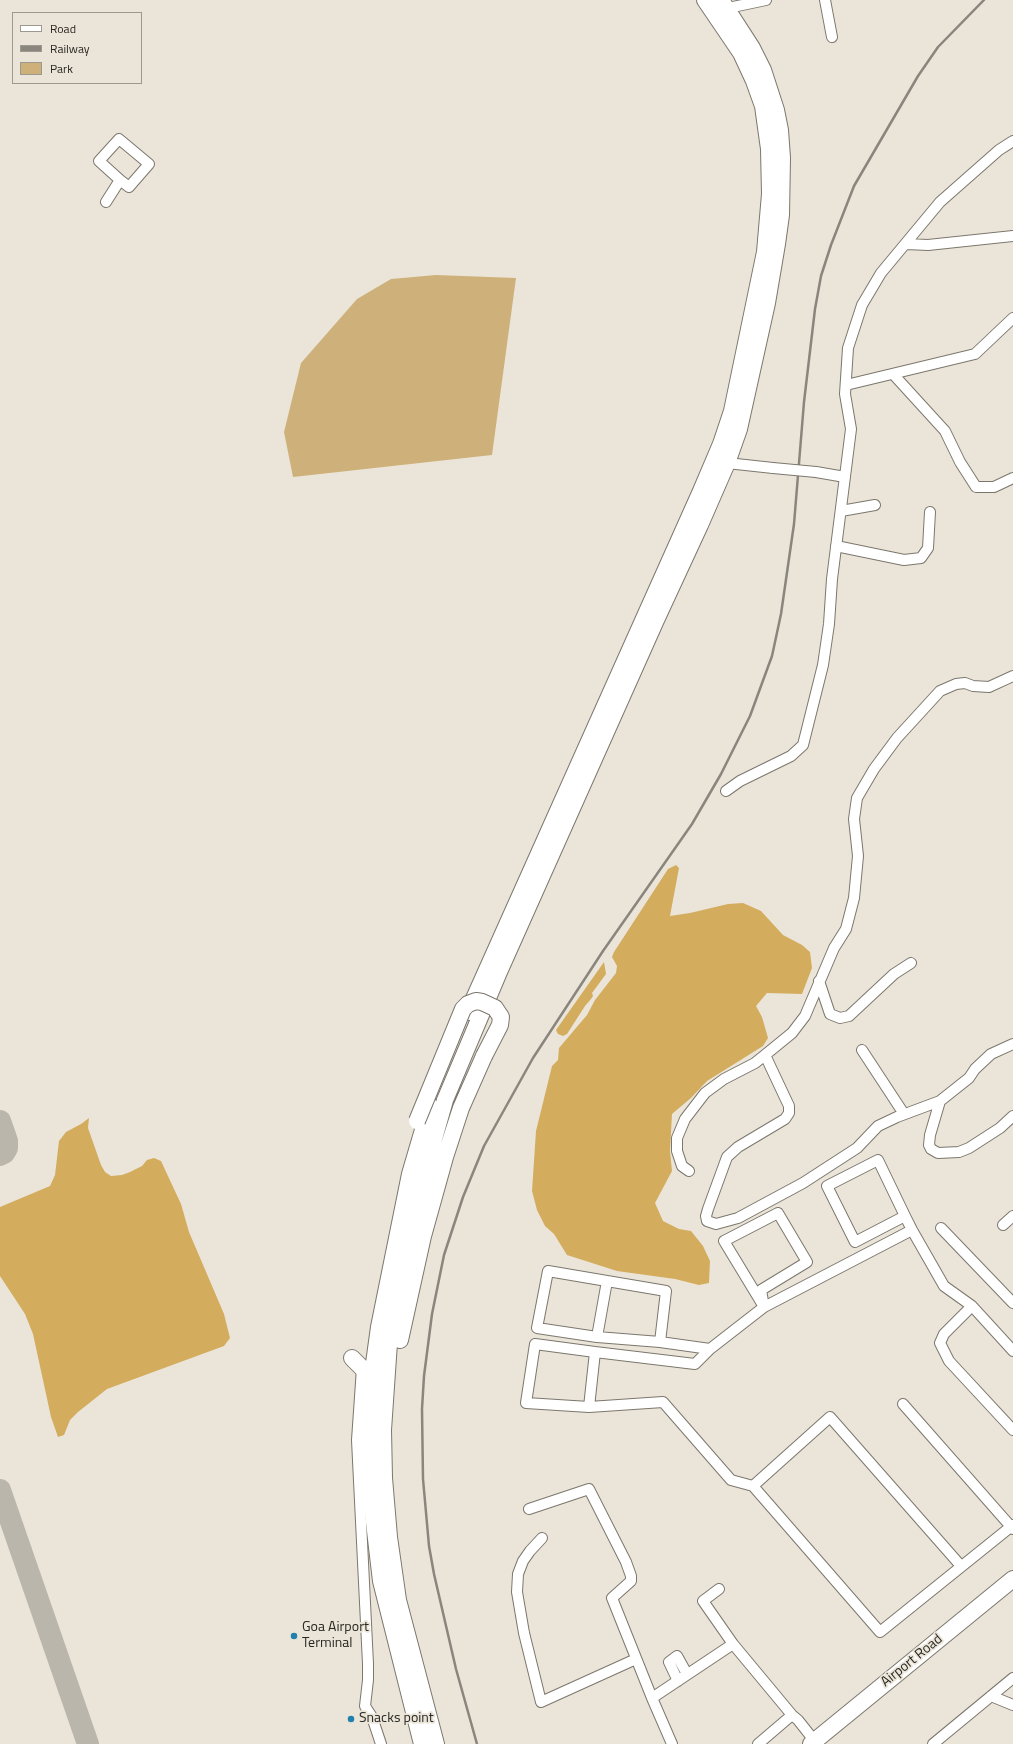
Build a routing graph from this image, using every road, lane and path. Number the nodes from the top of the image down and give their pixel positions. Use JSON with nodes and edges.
{"nodes":[{"id":1,"x":705,"y":0,"type":"edge"},
{"id":2,"x":766,"y":0,"type":"edge"},
{"id":3,"x":825,"y":0,"type":"edge"},
{"id":4,"x":724,"y":4,"type":"edge"},
{"id":5,"x":832,"y":37,"type":"dead end"},
{"id":6,"x":1013,"y":141,"type":"edge"},
{"id":7,"x":120,"y":180,"type":"junction"},
{"id":8,"x":106,"y":202,"type":"dead end"},
{"id":9,"x":1013,"y":236,"type":"edge"},
{"id":10,"x":906,"y":244,"type":"junction"},
{"id":11,"x":1013,"y":318,"type":"edge"},
{"id":12,"x":893,"y":374,"type":"junction"},
{"id":13,"x":846,"y":385,"type":"junction"},
{"id":14,"x":727,"y":463,"type":"junction"},
{"id":15,"x":710,"y":468,"type":"junction"},
{"id":16,"x":845,"y":477,"type":"junction"},
{"id":17,"x":1013,"y":478,"type":"edge"},
{"id":18,"x":875,"y":505,"type":"dead end"},
{"id":19,"x":841,"y":510,"type":"junction"},
{"id":20,"x":930,"y":512,"type":"dead end"},
{"id":21,"x":836,"y":546,"type":"junction"},
{"id":22,"x":1013,"y":676,"type":"edge"},
{"id":23,"x":726,"y":791,"type":"dead end"},
{"id":24,"x":911,"y":963,"type":"dead end"},
{"id":25,"x":819,"y":981,"type":"junction"},
{"id":26,"x":1013,"y":1044,"type":"edge"},
{"id":27,"x":862,"y":1050,"type":"dead end"},
{"id":28,"x":765,"y":1055,"type":"junction"},
{"id":29,"x":940,"y":1101,"type":"junction"},
{"id":30,"x":904,"y":1114,"type":"junction"},
{"id":31,"x":1013,"y":1116,"type":"edge"},
{"id":32,"x":689,"y":1171,"type":"dead end"},
{"id":33,"x":905,"y":1216,"type":"junction"},
{"id":34,"x":1013,"y":1216,"type":"edge"},
{"id":35,"x":1003,"y":1225,"type":"dead end"},
{"id":36,"x":941,"y":1228,"type":"dead end"},
{"id":37,"x":912,"y":1230,"type":"junction"},
{"id":38,"x":607,"y":1281,"type":"junction"},
{"id":39,"x":1012,"y":1298,"type":"edge"},
{"id":40,"x":972,"y":1306,"type":"junction"},
{"id":41,"x":764,"y":1307,"type":"junction"},
{"id":42,"x":597,"y":1337,"type":"junction"},
{"id":43,"x":660,"y":1342,"type":"junction"},
{"id":44,"x":710,"y":1349,"type":"junction"},
{"id":45,"x":1013,"y":1351,"type":"edge"},
{"id":46,"x":595,"y":1352,"type":"junction"},
{"id":47,"x":362,"y":1368,"type":"junction"},
{"id":48,"x":387,"y":1368,"type":"junction"},
{"id":49,"x":903,"y":1404,"type":"dead end"},
{"id":50,"x":589,"y":1407,"type":"junction"},
{"id":51,"x":1013,"y":1430,"type":"edge"},
{"id":52,"x":753,"y":1486,"type":"junction"},
{"id":53,"x":529,"y":1509,"type":"dead end"},
{"id":54,"x":1012,"y":1527,"type":"edge"},
{"id":55,"x":542,"y":1538,"type":"dead end"},
{"id":56,"x":962,"y":1566,"type":"junction"},
{"id":57,"x":1013,"y":1579,"type":"edge"},
{"id":58,"x":719,"y":1589,"type":"dead end"},
{"id":59,"x":1013,"y":1591,"type":"edge"},
{"id":60,"x":733,"y":1644,"type":"junction"},
{"id":61,"x":636,"y":1659,"type":"junction"},
{"id":62,"x":687,"y":1674,"type":"junction"},
{"id":63,"x":1013,"y":1678,"type":"edge"},
{"id":64,"x":678,"y":1681,"type":"junction"},
{"id":65,"x":991,"y":1696,"type":"junction"},
{"id":66,"x":652,"y":1698,"type":"junction"},
{"id":67,"x":1013,"y":1706,"type":"edge"},
{"id":68,"x":792,"y":1715,"type":"junction"},
{"id":69,"x":940,"y":1742,"type":"edge"},
{"id":70,"x":817,"y":1743,"type":"edge"},
{"id":71,"x":381,"y":1744,"type":"edge"},
{"id":72,"x":422,"y":1744,"type":"edge"},
{"id":73,"x":436,"y":1744,"type":"edge"},
{"id":74,"x":672,"y":1744,"type":"edge"},
{"id":75,"x":758,"y":1744,"type":"edge"}],
"edges":[{"from":1,"to":15,"type":"highway"},
{"from":2,"to":4,"type":"street"},
{"from":3,"to":5,"type":"street"},
{"from":4,"to":14,"type":"highway"},
{"from":6,"to":10,"type":"street"},
{"from":7,"to":7,"type":"street"},
{"from":7,"to":8,"type":"street"},
{"from":9,"to":10,"type":"street"},
{"from":10,"to":13,"type":"street"},
{"from":11,"to":12,"type":"street"},
{"from":12,"to":13,"type":"street"},
{"from":12,"to":17,"type":"street"},
{"from":13,"to":16,"type":"street"},
{"from":14,"to":15,"type":"street"},
{"from":14,"to":16,"type":"street","bridge":true},
{"from":14,"to":48,"type":"highway"},
{"from":15,"to":47,"type":"highway"},
{"from":16,"to":19,"type":"street"},
{"from":18,"to":19,"type":"street"},
{"from":19,"to":21,"type":"street"},
{"from":20,"to":21,"type":"street"},
{"from":21,"to":23,"type":"street"},
{"from":22,"to":25,"type":"street"},
{"from":24,"to":25,"type":"street"},
{"from":25,"to":28,"type":"street"},
{"from":26,"to":29,"type":"street"},
{"from":27,"to":30,"type":"street"},
{"from":28,"to":30,"type":"street"},
{"from":28,"to":32,"type":"street"},
{"from":29,"to":30,"type":"street"},
{"from":29,"to":31,"type":"street"},
{"from":33,"to":33,"type":"street"},
{"from":33,"to":37,"type":"street"},
{"from":34,"to":35,"type":"street"},
{"from":36,"to":39,"type":"street"},
{"from":37,"to":40,"type":"street"},
{"from":37,"to":41,"type":"street"},
{"from":38,"to":42,"type":"street"},
{"from":38,"to":42,"type":"street"},
{"from":38,"to":43,"type":"street"},
{"from":40,"to":45,"type":"street"},
{"from":40,"to":51,"type":"street"},
{"from":41,"to":41,"type":"street"},
{"from":41,"to":44,"type":"street"},
{"from":42,"to":43,"type":"street"},
{"from":43,"to":44,"type":"street"},
{"from":44,"to":46,"type":"street"},
{"from":46,"to":50,"type":"street"},
{"from":46,"to":50,"type":"street"},
{"from":47,"to":48,"type":"highway","bridge":true},
{"from":47,"to":71,"type":"street"},
{"from":47,"to":72,"type":"highway"},
{"from":48,"to":73,"type":"highway"},
{"from":49,"to":54,"type":"street"},
{"from":50,"to":52,"type":"street"},
{"from":52,"to":56,"type":"street"},
{"from":52,"to":56,"type":"street"},
{"from":53,"to":61,"type":"street"},
{"from":54,"to":56,"type":"street"},
{"from":55,"to":61,"type":"street"},
{"from":57,"to":70,"type":"highway","name":"Airport Road"},
{"from":58,"to":60,"type":"street"},
{"from":59,"to":70,"type":"highway","name":"Airport Road"},
{"from":60,"to":62,"type":"street"},
{"from":60,"to":68,"type":"street"},
{"from":61,"to":66,"type":"street"},
{"from":62,"to":64,"type":"street"},
{"from":62,"to":64,"type":"street"},
{"from":63,"to":65,"type":"street"},
{"from":64,"to":66,"type":"street"},
{"from":65,"to":67,"type":"street"},
{"from":65,"to":69,"type":"street"},
{"from":66,"to":74,"type":"street"},
{"from":68,"to":70,"type":"street"},
{"from":68,"to":75,"type":"street"}]}
